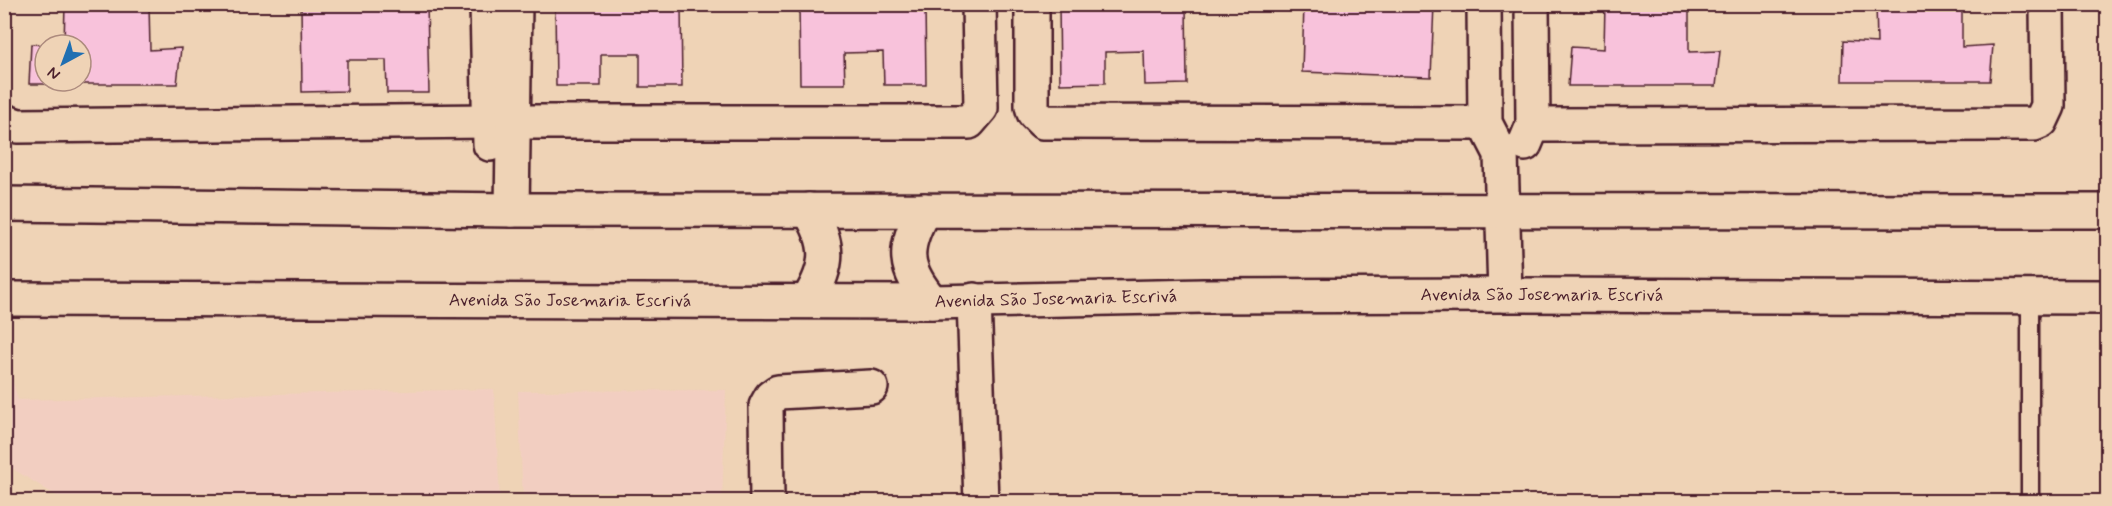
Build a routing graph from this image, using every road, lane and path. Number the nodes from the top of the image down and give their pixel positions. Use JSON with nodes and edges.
{"nodes":[{"id":1,"x":487,"y":4,"type":"edge"},
{"id":2,"x":515,"y":4,"type":"edge"},
{"id":3,"x":979,"y":4,"type":"edge"},
{"id":4,"x":1032,"y":4,"type":"edge"},
{"id":5,"x":1484,"y":4,"type":"edge"},
{"id":6,"x":1532,"y":4,"type":"edge"},
{"id":7,"x":2047,"y":4,"type":"edge"},
{"id":8,"x":4,"y":121,"type":"edge"},
{"id":9,"x":501,"y":122,"type":"junction"},
{"id":10,"x":1485,"y":123,"type":"junction"},
{"id":11,"x":1533,"y":124,"type":"junction"},
{"id":12,"x":501,"y":209,"type":"junction"},
{"id":13,"x":809,"y":210,"type":"junction"},
{"id":14,"x":924,"y":210,"type":"junction"},
{"id":15,"x":2108,"y":211,"type":"edge"},
{"id":16,"x":10,"y":212,"type":"edge"},
{"id":17,"x":1504,"y":212,"type":"junction"},
{"id":18,"x":4,"y":272,"type":"edge"},
{"id":19,"x":1505,"y":295,"type":"junction"},
{"id":20,"x":2030,"y":295,"type":"junction"},
{"id":21,"x":2108,"y":297,"type":"edge"},
{"id":22,"x":14,"y":299,"type":"edge"},
{"id":23,"x":809,"y":299,"type":"junction"},
{"id":24,"x":974,"y":300,"type":"junction"},
{"id":25,"x":932,"y":302,"type":"junction"},
{"id":26,"x":871,"y":387,"type":"dead end"},
{"id":27,"x":767,"y":501,"type":"edge"},
{"id":28,"x":981,"y":501,"type":"edge"},
{"id":29,"x":2030,"y":501,"type":"edge"}],
"edges":[{"from":1,"to":9,"type":"street"},
{"from":2,"to":9,"type":"street"},
{"from":3,"to":9,"type":"street"},
{"from":4,"to":10,"type":"street"},
{"from":5,"to":10,"type":"street"},
{"from":6,"to":11,"type":"street"},
{"from":7,"to":11,"type":"street"},
{"from":8,"to":9,"type":"street"},
{"from":9,"to":12,"type":"street"},
{"from":10,"to":17,"type":"street"},
{"from":11,"to":17,"type":"street"},
{"from":12,"to":13,"type":"street"},
{"from":12,"to":16,"type":"street"},
{"from":13,"to":14,"type":"street"},
{"from":13,"to":23,"type":"street"},
{"from":14,"to":17,"type":"street"},
{"from":14,"to":25,"type":"street"},
{"from":15,"to":17,"type":"street"},
{"from":17,"to":19,"type":"street"},
{"from":18,"to":22,"type":"street"},
{"from":19,"to":20,"type":"street","name":"Avenida São Josemaria Escrivá"},
{"from":19,"to":24,"type":"street","name":"Avenida São Josemaria Escrivá"},
{"from":20,"to":21,"type":"street","name":"Avenida São Josemaria Escrivá"},
{"from":20,"to":29,"type":"lane"},
{"from":22,"to":23,"type":"street","name":"Avenida São Josemaria Escrivá"},
{"from":23,"to":25,"type":"street","name":"Avenida São Josemaria Escrivá"},
{"from":24,"to":25,"type":"street","name":"Avenida São Josemaria Escrivá"},
{"from":24,"to":28,"type":"street"},
{"from":26,"to":27,"type":"street"}]}
